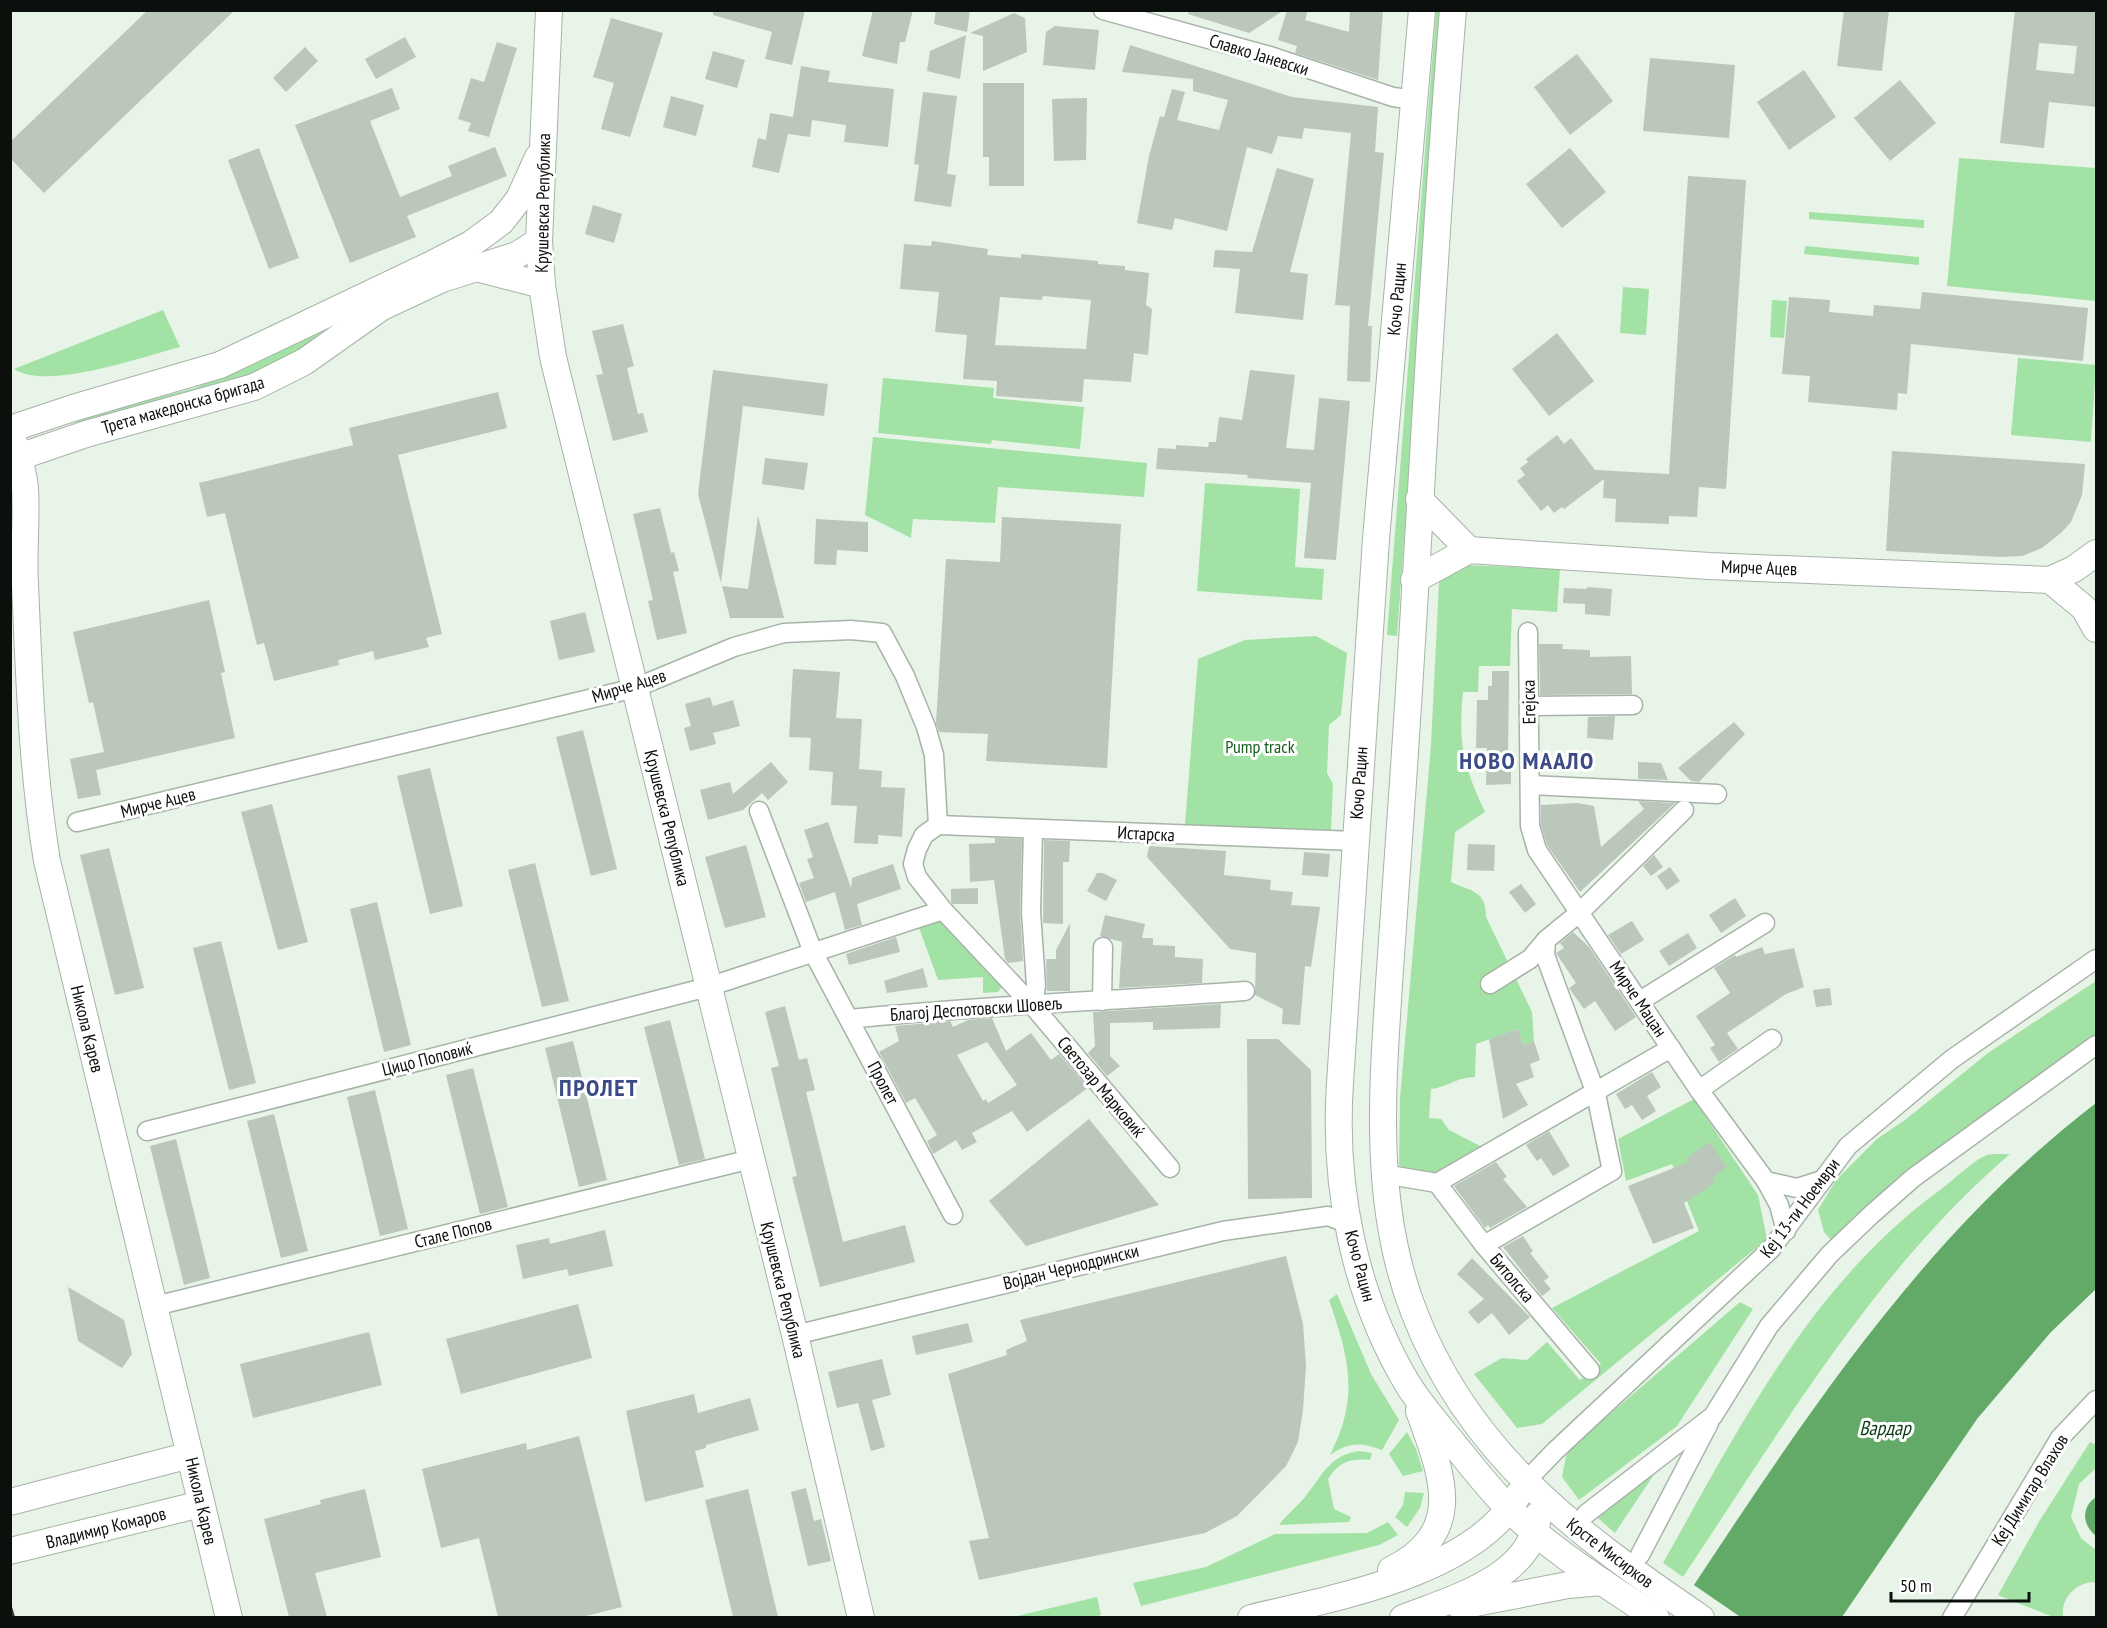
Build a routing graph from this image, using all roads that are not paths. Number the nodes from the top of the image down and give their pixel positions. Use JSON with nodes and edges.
{"nodes":[{"id":1,"x":549,"y":10,"type":"edge"},
{"id":2,"x":1103,"y":10,"type":"edge"},
{"id":3,"x":1422,"y":10,"type":"edge"},
{"id":4,"x":1453,"y":10,"type":"edge"},
{"id":5,"x":1415,"y":99,"type":"junction"},
{"id":6,"x":544,"y":137,"type":"junction"},
{"id":7,"x":539,"y":242,"type":"junction"},
{"id":8,"x":473,"y":256,"type":"junction"},
{"id":9,"x":542,"y":285,"type":"junction"},
{"id":10,"x":10,"y":430,"type":"edge"},
{"id":11,"x":15,"y":458,"type":"edge"},
{"id":12,"x":1419,"y":499,"type":"junction"},
{"id":13,"x":10,"y":529,"type":"edge"},
{"id":14,"x":1469,"y":550,"type":"junction"},
{"id":15,"x":2097,"y":553,"type":"edge"},
{"id":16,"x":24,"y":570,"type":"junction"},
{"id":17,"x":1414,"y":580,"type":"junction"},
{"id":18,"x":2050,"y":580,"type":"junction"},
{"id":19,"x":2097,"y":629,"type":"edge"},
{"id":20,"x":1528,"y":632,"type":"dead end"},
{"id":21,"x":635,"y":688,"type":"junction"},
{"id":22,"x":1633,"y":705,"type":"dead end"},
{"id":23,"x":1529,"y":706,"type":"junction"},
{"id":24,"x":1530,"y":785,"type":"junction"},
{"id":25,"x":1717,"y":794,"type":"dead end"},
{"id":26,"x":1530,"y":808,"type":"joint"},
{"id":27,"x":1684,"y":810,"type":"dead end"},
{"id":28,"x":759,"y":811,"type":"dead end"},
{"id":29,"x":77,"y":822,"type":"dead end"},
{"id":30,"x":938,"y":825,"type":"junction"},
{"id":31,"x":1033,"y":829,"type":"junction"},
{"id":32,"x":1355,"y":841,"type":"junction"},
{"id":33,"x":943,"y":910,"type":"junction"},
{"id":34,"x":1579,"y":913,"type":"junction"},
{"id":35,"x":1765,"y":923,"type":"dead end"},
{"id":36,"x":1546,"y":940,"type":"junction"},
{"id":37,"x":1103,"y":947,"type":"dead end"},
{"id":38,"x":813,"y":952,"type":"junction"},
{"id":39,"x":2097,"y":959,"type":"edge"},
{"id":40,"x":1490,"y":984,"type":"dead end"},
{"id":41,"x":708,"y":987,"type":"junction"},
{"id":42,"x":1245,"y":991,"type":"dead end"},
{"id":43,"x":1102,"y":1001,"type":"junction"},
{"id":44,"x":1640,"y":1001,"type":"junction"},
{"id":45,"x":1033,"y":1006,"type":"junction"},
{"id":46,"x":849,"y":1019,"type":"junction"},
{"id":47,"x":1772,"y":1039,"type":"dead end"},
{"id":48,"x":2097,"y":1045,"type":"edge"},
{"id":49,"x":1671,"y":1048,"type":"junction"},
{"id":50,"x":1699,"y":1089,"type":"junction"},
{"id":51,"x":1596,"y":1094,"type":"junction"},
{"id":52,"x":147,"y":1131,"type":"dead end"},
{"id":53,"x":751,"y":1159,"type":"junction"},
{"id":54,"x":1170,"y":1168,"type":"dead end"},
{"id":55,"x":1383,"y":1174,"type":"junction"},
{"id":56,"x":1822,"y":1180,"type":"junction"},
{"id":57,"x":1766,"y":1181,"type":"junction"},
{"id":58,"x":1437,"y":1183,"type":"junction"},
{"id":59,"x":953,"y":1215,"type":"dead end"},
{"id":60,"x":1348,"y":1224,"type":"junction"},
{"id":61,"x":1786,"y":1231,"type":"junction"},
{"id":62,"x":1484,"y":1245,"type":"junction"},
{"id":63,"x":155,"y":1306,"type":"junction"},
{"id":64,"x":795,"y":1335,"type":"junction"},
{"id":65,"x":1590,"y":1370,"type":"dead end"},
{"id":66,"x":1412,"y":1392,"type":"junction"},
{"id":67,"x":2097,"y":1400,"type":"edge"},
{"id":68,"x":1713,"y":1416,"type":"junction"},
{"id":69,"x":181,"y":1457,"type":"junction"},
{"id":70,"x":1530,"y":1487,"type":"junction"},
{"id":71,"x":10,"y":1502,"type":"edge"},
{"id":72,"x":193,"y":1506,"type":"junction"},
{"id":73,"x":1510,"y":1509,"type":"junction"},
{"id":74,"x":1580,"y":1521,"type":"junction"},
{"id":75,"x":1536,"y":1524,"type":"junction"},
{"id":76,"x":10,"y":1551,"type":"edge"},
{"id":77,"x":1629,"y":1559,"type":"junction"},
{"id":78,"x":1602,"y":1582,"type":"junction"},
{"id":79,"x":1340,"y":1596,"type":"junction"},
{"id":80,"x":229,"y":1617,"type":"edge"},
{"id":81,"x":861,"y":1617,"type":"edge"},
{"id":82,"x":1251,"y":1617,"type":"edge"},
{"id":83,"x":1404,"y":1617,"type":"edge"},
{"id":84,"x":1656,"y":1617,"type":"edge"},
{"id":85,"x":1701,"y":1617,"type":"edge"},
{"id":86,"x":1952,"y":1617,"type":"edge"}],
"edges":[{"from":1,"to":6,"type":"street","name":"Крушевска Република"},
{"from":2,"to":5,"type":"street","name":"Славко Јаневски"},
{"from":3,"to":5,"type":"street","name":"Кочо Рацин"},
{"from":4,"to":12,"type":"street","name":"Кочо Рацин"},
{"from":5,"to":32,"type":"street","name":"Кочо Рацин"},
{"from":6,"to":7,"type":"street","name":"Крушевска Република"},
{"from":6,"to":8,"type":"street","name":"Трета македонска бригада"},
{"from":7,"to":8,"type":"street","name":"Трета македонска бригада"},
{"from":7,"to":9,"type":"street","name":"Крушевска Република"},
{"from":8,"to":9,"type":"street"},
{"from":8,"to":10,"type":"street","name":"Трета македонска бригада"},
{"from":8,"to":11,"type":"street","name":"Трета македонска бригада"},
{"from":9,"to":21,"type":"street","name":"Крушевска Република"},
{"from":10,"to":11,"type":"street","name":"Никола Карев"},
{"from":11,"to":16,"type":"street","name":"Никола Карев"},
{"from":12,"to":14,"type":"street"},
{"from":12,"to":17,"type":"street","name":"Кочо Рацин"},
{"from":13,"to":16,"type":"street"},
{"from":14,"to":17,"type":"street"},
{"from":14,"to":18,"type":"street","name":"Мирче Ацев"},
{"from":15,"to":18,"type":"street","name":"Мирче Ацев"},
{"from":16,"to":63,"type":"street","name":"Никола Карев"},
{"from":17,"to":55,"type":"street","name":"Кочо Рацин"},
{"from":18,"to":19,"type":"street"},
{"from":20,"to":23,"type":"street","name":"Егејска"},
{"from":21,"to":29,"type":"street","name":"Мирче Ацев"},
{"from":21,"to":30,"type":"street","name":"Мирче Ацев"},
{"from":21,"to":41,"type":"street","name":"Крушевска Република"},
{"from":22,"to":23,"type":"street"},
{"from":23,"to":24,"type":"street","name":"Егејска"},
{"from":24,"to":25,"type":"street"},
{"from":24,"to":26,"type":"street","name":"Егејска"},
{"from":26,"to":34,"type":"street","name":"Мирче Мацан"},
{"from":27,"to":34,"type":"street"},
{"from":28,"to":38,"type":"street","name":"Пролет"},
{"from":30,"to":31,"type":"street","name":"Истарска"},
{"from":30,"to":33,"type":"street"},
{"from":31,"to":32,"type":"street","name":"Истарска"},
{"from":31,"to":45,"type":"street"},
{"from":32,"to":60,"type":"street","name":"Кочо Рацин"},
{"from":33,"to":38,"type":"street"},
{"from":33,"to":45,"type":"street","name":"Светозар Марковиќ"},
{"from":34,"to":36,"type":"street"},
{"from":34,"to":44,"type":"street","name":"Мирче Мацан"},
{"from":35,"to":44,"type":"street"},
{"from":36,"to":40,"type":"street"},
{"from":36,"to":51,"type":"street"},
{"from":37,"to":43,"type":"street"},
{"from":38,"to":41,"type":"street"},
{"from":38,"to":46,"type":"street","name":"Пролет"},
{"from":39,"to":56,"type":"street","name":"Кеј 13-ти Ноември"},
{"from":41,"to":52,"type":"street","name":"Цицо Поповиќ"},
{"from":41,"to":53,"type":"street","name":"Крушевска Република"},
{"from":42,"to":43,"type":"street","name":"Благој Деспотовски Шовељ"},
{"from":43,"to":45,"type":"street","name":"Благој Деспотовски Шовељ"},
{"from":44,"to":49,"type":"street","name":"Мирче Мацан"},
{"from":45,"to":46,"type":"street","name":"Благој Деспотовски Шовељ"},
{"from":45,"to":54,"type":"street","name":"Светозар Марковиќ"},
{"from":46,"to":59,"type":"street","name":"Пролет"},
{"from":47,"to":50,"type":"street"},
{"from":48,"to":68,"type":"street"},
{"from":49,"to":50,"type":"street","name":"Мирче Мацан"},
{"from":49,"to":51,"type":"street"},
{"from":50,"to":57,"type":"street","name":"Мирче Мацан"},
{"from":51,"to":58,"type":"street"},
{"from":51,"to":62,"type":"street"},
{"from":53,"to":63,"type":"street","name":"Стале Попов"},
{"from":53,"to":64,"type":"street","name":"Крушевска Република"},
{"from":55,"to":58,"type":"street"},
{"from":55,"to":70,"type":"street","name":"Кочо Рацин"},
{"from":56,"to":57,"type":"street"},
{"from":56,"to":61,"type":"street","name":"Кеј 13-ти Ноември"},
{"from":57,"to":61,"type":"street","name":"Мирче Мацан"},
{"from":58,"to":62,"type":"street","name":"Битолска"},
{"from":60,"to":64,"type":"street","name":"Војдан Чернодрински"},
{"from":60,"to":66,"type":"street","name":"Кочо Рацин"},
{"from":61,"to":70,"type":"street","name":"Кеј 13-ти Ноември"},
{"from":62,"to":65,"type":"street","name":"Битолска"},
{"from":63,"to":69,"type":"street","name":"Никола Карев"},
{"from":64,"to":81,"type":"street","name":"Крушевска Република"},
{"from":66,"to":73,"type":"street","name":"Кочо Рацин"},
{"from":66,"to":79,"type":"street"},
{"from":67,"to":86,"type":"street","name":"Кеј Димитар Влахов"},
{"from":68,"to":74,"type":"street"},
{"from":68,"to":77,"type":"street"},
{"from":69,"to":71,"type":"street"},
{"from":69,"to":72,"type":"street","name":"Никола Карев"},
{"from":70,"to":73,"type":"street"},
{"from":70,"to":74,"type":"street","name":"Крсте Мисирков"},
{"from":70,"to":75,"type":"street"},
{"from":72,"to":76,"type":"street","name":"Владимир Комаров"},
{"from":72,"to":80,"type":"street","name":"Никола Карев"},
{"from":73,"to":75,"type":"street","name":"Крсте Мисирков"},
{"from":73,"to":79,"type":"street"},
{"from":74,"to":75,"type":"street"},
{"from":74,"to":77,"type":"street","name":"Крсте Мисирков"},
{"from":75,"to":78,"type":"street","name":"Крсте Мисирков"},
{"from":75,"to":83,"type":"street"},
{"from":77,"to":85,"type":"street","name":"Крсте Мисирков"},
{"from":78,"to":83,"type":"street"},
{"from":78,"to":84,"type":"street","name":"Крсте Мисирков"},
{"from":79,"to":82,"type":"street"}]}
